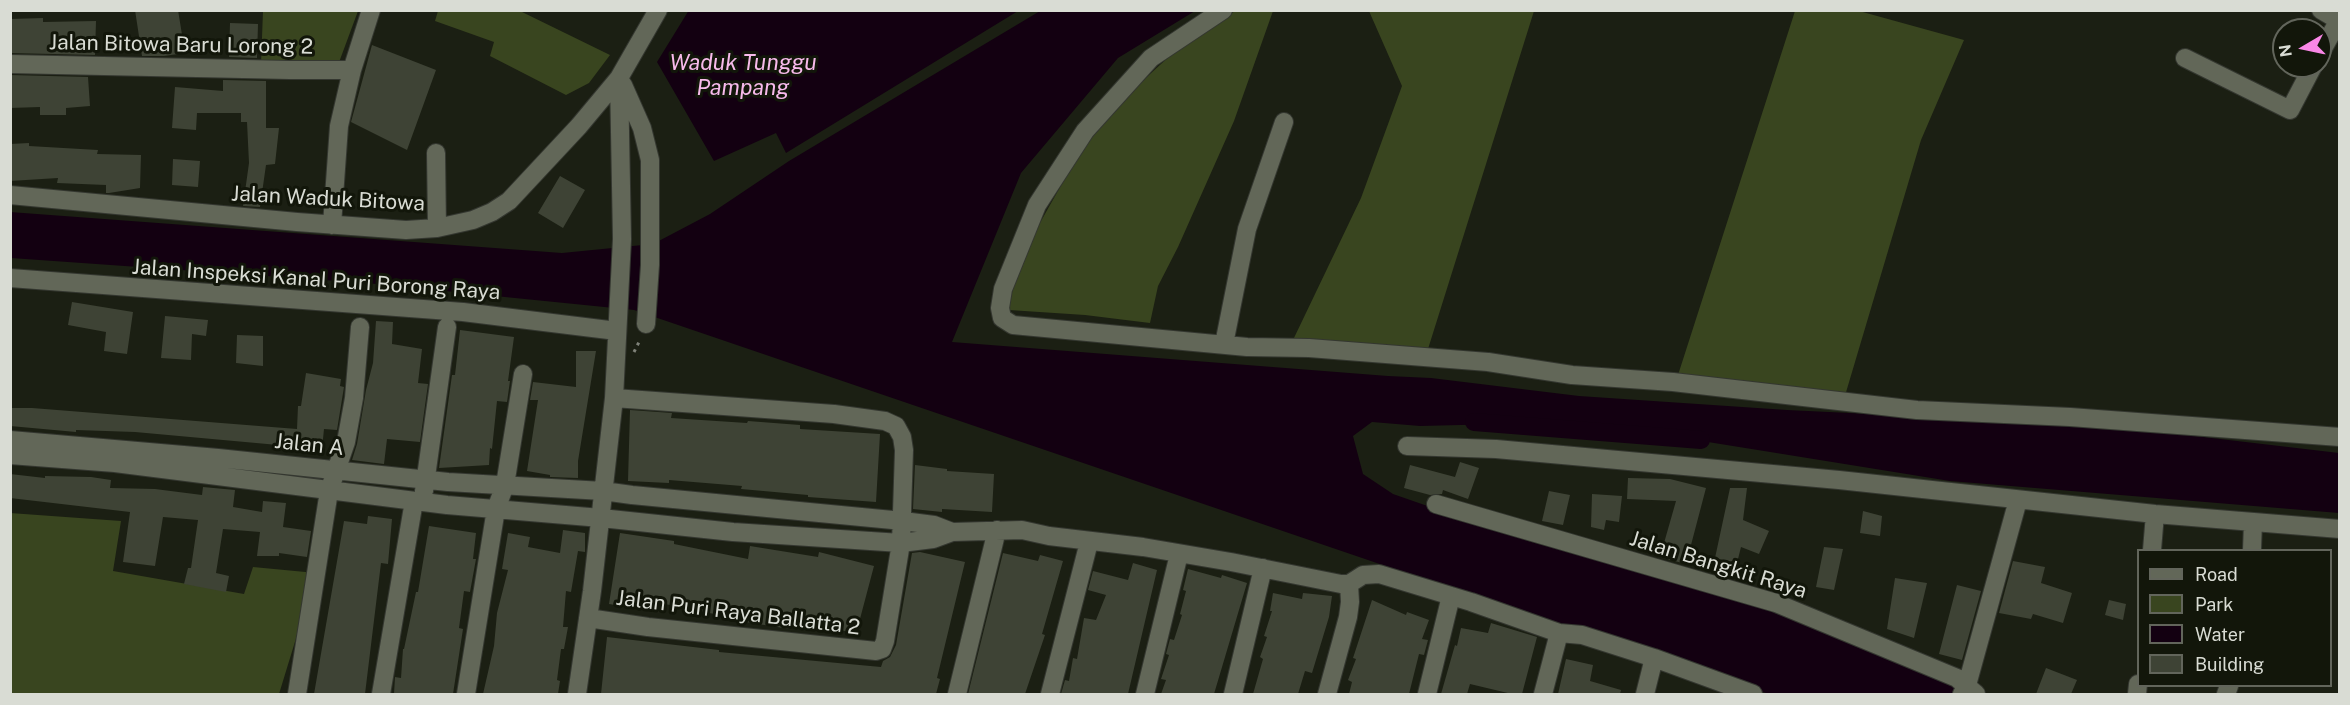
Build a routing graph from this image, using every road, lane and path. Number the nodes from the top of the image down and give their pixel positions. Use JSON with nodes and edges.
{"nodes":[{"id":1,"x":371,"y":10,"type":"edge"},
{"id":2,"x":658,"y":10,"type":"edge"},
{"id":3,"x":1223,"y":10,"type":"edge"},
{"id":4,"x":2322,"y":10,"type":"edge"},
{"id":5,"x":2339,"y":19,"type":"edge"},
{"id":6,"x":2185,"y":58,"type":"dead end"},
{"id":7,"x":10,"y":64,"type":"edge"},
{"id":8,"x":351,"y":70,"type":"junction"},
{"id":9,"x":619,"y":78,"type":"junction"},
{"id":10,"x":2307,"y":78,"type":"edge"},
{"id":11,"x":1284,"y":122,"type":"dead end"},
{"id":12,"x":436,"y":153,"type":"dead end"},
{"id":13,"x":10,"y":195,"type":"edge"},
{"id":14,"x":332,"y":225,"type":"junction"},
{"id":15,"x":437,"y":228,"type":"junction"},
{"id":16,"x":10,"y":278,"type":"edge"},
{"id":17,"x":646,"y":324,"type":"dead end"},
{"id":18,"x":360,"y":327,"type":"dead end"},
{"id":19,"x":447,"y":327,"type":"dead end"},
{"id":20,"x":617,"y":327,"type":"junction"},
{"id":21,"x":1224,"y":344,"type":"junction"},
{"id":22,"x":523,"y":374,"type":"dead end"},
{"id":23,"x":614,"y":398,"type":"junction"},
{"id":24,"x":2340,"y":437,"type":"edge"},
{"id":25,"x":10,"y":440,"type":"edge"},
{"id":26,"x":1407,"y":446,"type":"dead end"},
{"id":27,"x":10,"y":455,"type":"edge"},
{"id":28,"x":116,"y":456,"type":"junction"},
{"id":29,"x":337,"y":471,"type":"junction"},
{"id":30,"x":426,"y":480,"type":"junction"},
{"id":31,"x":505,"y":485,"type":"junction"},
{"id":32,"x":330,"y":491,"type":"junction"},
{"id":33,"x":603,"y":491,"type":"junction"},
{"id":34,"x":632,"y":495,"type":"junction"},
{"id":35,"x":2018,"y":500,"type":"junction"},
{"id":36,"x":418,"y":502,"type":"junction"},
{"id":37,"x":1436,"y":504,"type":"dead end"},
{"id":38,"x":496,"y":509,"type":"junction"},
{"id":39,"x":2155,"y":514,"type":"junction"},
{"id":40,"x":601,"y":518,"type":"junction"},
{"id":41,"x":631,"y":521,"type":"junction"},
{"id":42,"x":903,"y":521,"type":"junction"},
{"id":43,"x":2253,"y":522,"type":"junction"},
{"id":44,"x":2340,"y":529,"type":"edge"},
{"id":45,"x":997,"y":530,"type":"junction"},
{"id":46,"x":951,"y":532,"type":"junction"},
{"id":47,"x":1089,"y":542,"type":"junction"},
{"id":48,"x":901,"y":543,"type":"junction"},
{"id":49,"x":2152,"y":549,"type":"edge"},
{"id":50,"x":2252,"y":549,"type":"edge"},
{"id":51,"x":1179,"y":554,"type":"junction"},
{"id":52,"x":1263,"y":568,"type":"junction"},
{"id":53,"x":1348,"y":584,"type":"junction"},
{"id":54,"x":1451,"y":596,"type":"junction"},
{"id":55,"x":588,"y":618,"type":"junction"},
{"id":56,"x":1559,"y":633,"type":"junction"},
{"id":57,"x":1654,"y":658,"type":"junction"},
{"id":58,"x":1729,"y":690,"type":"edge"},
{"id":59,"x":1967,"y":691,"type":"edge"},
{"id":60,"x":297,"y":694,"type":"edge"},
{"id":61,"x":381,"y":694,"type":"edge"},
{"id":62,"x":466,"y":694,"type":"edge"},
{"id":63,"x":577,"y":694,"type":"edge"},
{"id":64,"x":957,"y":694,"type":"edge"},
{"id":65,"x":1050,"y":694,"type":"edge"},
{"id":66,"x":1145,"y":694,"type":"edge"},
{"id":67,"x":1233,"y":694,"type":"edge"},
{"id":68,"x":1328,"y":694,"type":"edge"},
{"id":69,"x":1427,"y":694,"type":"edge"},
{"id":70,"x":1542,"y":694,"type":"edge"},
{"id":71,"x":1646,"y":694,"type":"edge"},
{"id":72,"x":1753,"y":694,"type":"edge"}],
"edges":[{"from":1,"to":8,"type":"street"},
{"from":2,"to":9,"type":"street","name":"Jalan Waduk Bitowa"},
{"from":3,"to":21,"type":"street"},
{"from":4,"to":5,"type":"street"},
{"from":6,"to":10,"type":"street"},
{"from":7,"to":8,"type":"street","name":"Jalan Bitowa Baru Lorong 2"},
{"from":8,"to":14,"type":"street"},
{"from":9,"to":15,"type":"street","name":"Jalan Waduk Bitowa"},
{"from":9,"to":17,"type":"street"},
{"from":9,"to":20,"type":"street"},
{"from":11,"to":21,"type":"street"},
{"from":12,"to":15,"type":"street"},
{"from":13,"to":14,"type":"street","name":"Jalan Waduk Bitowa"},
{"from":14,"to":15,"type":"street","name":"Jalan Waduk Bitowa"},
{"from":16,"to":20,"type":"street","name":"Jalan Inspeksi Kanal Puri Borong Raya"},
{"from":18,"to":29,"type":"street"},
{"from":19,"to":30,"type":"street"},
{"from":20,"to":23,"type":"street"},
{"from":21,"to":24,"type":"street"},
{"from":22,"to":31,"type":"street"},
{"from":23,"to":33,"type":"street"},
{"from":23,"to":42,"type":"street"},
{"from":25,"to":28,"type":"street","name":"Jalan A"},
{"from":26,"to":35,"type":"street"},
{"from":27,"to":28,"type":"street","name":"Jalan A"},
{"from":28,"to":29,"type":"street","name":"Jalan A"},
{"from":28,"to":32,"type":"street","name":"Jalan A"},
{"from":29,"to":30,"type":"street","name":"Jalan A"},
{"from":29,"to":32,"type":"street"},
{"from":30,"to":31,"type":"street","name":"Jalan A"},
{"from":30,"to":36,"type":"street"},
{"from":31,"to":33,"type":"street","name":"Jalan A"},
{"from":31,"to":38,"type":"street"},
{"from":32,"to":36,"type":"street","name":"Jalan A"},
{"from":32,"to":60,"type":"street"},
{"from":33,"to":34,"type":"street","name":"Jalan A"},
{"from":33,"to":40,"type":"street"},
{"from":34,"to":41,"type":"street"},
{"from":34,"to":42,"type":"street","name":"Jalan A"},
{"from":35,"to":39,"type":"street"},
{"from":35,"to":59,"type":"street"},
{"from":36,"to":38,"type":"street","name":"Jalan A"},
{"from":36,"to":61,"type":"street"},
{"from":37,"to":59,"type":"street","name":"Jalan Bangkit Raya"},
{"from":38,"to":40,"type":"street","name":"Jalan A"},
{"from":38,"to":62,"type":"street"},
{"from":39,"to":43,"type":"street"},
{"from":39,"to":49,"type":"street"},
{"from":40,"to":41,"type":"street","name":"Jalan A"},
{"from":40,"to":55,"type":"street"},
{"from":41,"to":48,"type":"street","name":"Jalan A"},
{"from":42,"to":46,"type":"street","name":"Jalan A"},
{"from":42,"to":48,"type":"street"},
{"from":43,"to":44,"type":"street"},
{"from":43,"to":50,"type":"street"},
{"from":45,"to":46,"type":"street"},
{"from":45,"to":47,"type":"street"},
{"from":45,"to":64,"type":"street"},
{"from":46,"to":48,"type":"street","name":"Jalan A"},
{"from":47,"to":51,"type":"street"},
{"from":47,"to":65,"type":"street"},
{"from":48,"to":55,"type":"street","name":"Jalan Puri Raya Ballatta 2"},
{"from":51,"to":52,"type":"street"},
{"from":51,"to":66,"type":"street"},
{"from":52,"to":53,"type":"street"},
{"from":52,"to":67,"type":"street"},
{"from":53,"to":54,"type":"street"},
{"from":53,"to":68,"type":"street"},
{"from":54,"to":56,"type":"street"},
{"from":54,"to":69,"type":"street"},
{"from":55,"to":63,"type":"street"},
{"from":56,"to":57,"type":"street"},
{"from":56,"to":70,"type":"street"},
{"from":57,"to":58,"type":"street"},
{"from":57,"to":71,"type":"street"},
{"from":58,"to":72,"type":"street"}]}
